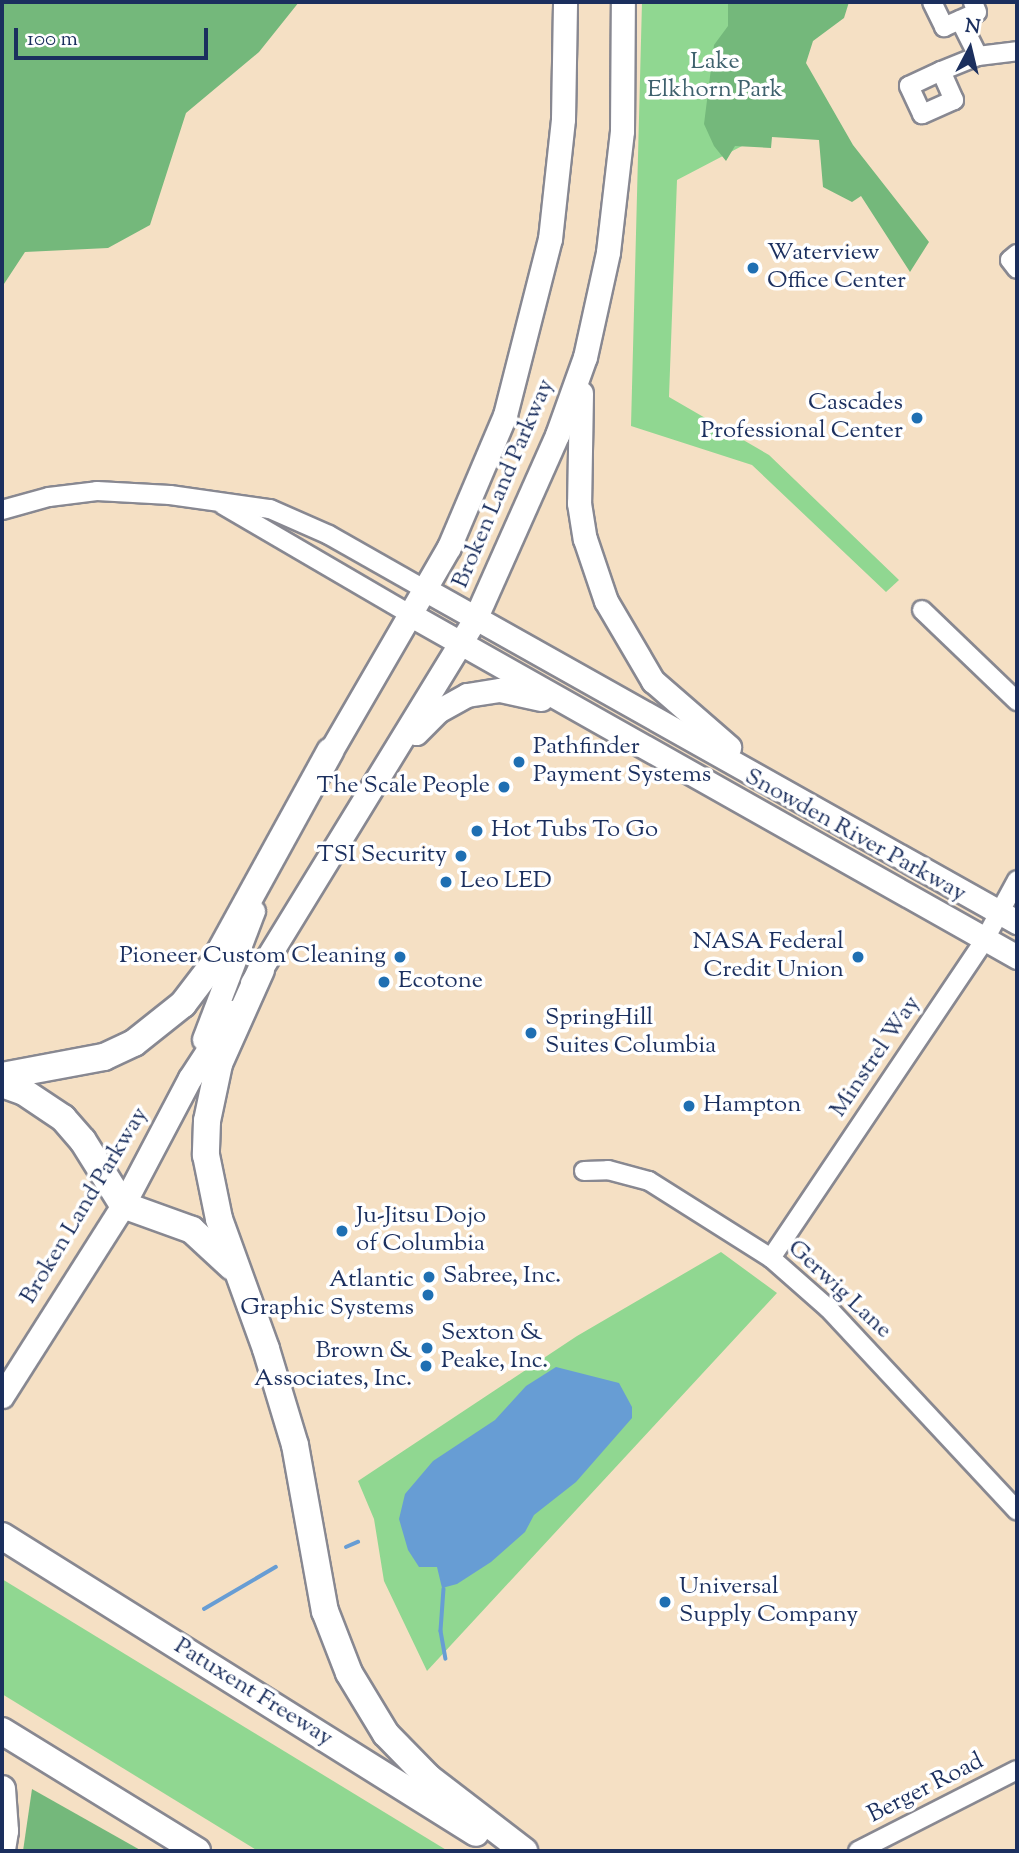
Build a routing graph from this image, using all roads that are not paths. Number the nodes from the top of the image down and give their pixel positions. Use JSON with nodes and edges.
{"nodes":[{"id":1,"x":565,"y":2,"type":"edge"},
{"id":2,"x":623,"y":2,"type":"edge"},
{"id":3,"x":932,"y":2,"type":"edge"},
{"id":4,"x":973,"y":2,"type":"edge"},
{"id":5,"x":960,"y":20,"type":"junction"},
{"id":6,"x":1017,"y":51,"type":"edge"},
{"id":7,"x":978,"y":56,"type":"junction"},
{"id":8,"x":940,"y":71,"type":"dead end"},
{"id":9,"x":1017,"y":254,"type":"edge"},
{"id":10,"x":1017,"y":269,"type":"edge"},
{"id":11,"x":585,"y":357,"type":"junction"},
{"id":12,"x":223,"y":505,"type":"junction"},
{"id":13,"x":2,"y":510,"type":"edge"},
{"id":14,"x":426,"y":590,"type":"junction"},
{"id":15,"x":922,"y":610,"type":"dead end"},
{"id":16,"x":411,"y":615,"type":"junction"},
{"id":17,"x":476,"y":617,"type":"junction"},
{"id":18,"x":459,"y":644,"type":"junction"},
{"id":19,"x":1017,"y":701,"type":"edge"},
{"id":20,"x":572,"y":707,"type":"junction"},
{"id":21,"x":330,"y":751,"type":"junction"},
{"id":22,"x":378,"y":779,"type":"junction"},
{"id":23,"x":789,"y":795,"type":"junction"},
{"id":24,"x":1017,"y":880,"type":"edge"},
{"id":25,"x":1009,"y":917,"type":"edge"},
{"id":26,"x":985,"y":939,"type":"junction"},
{"id":27,"x":1017,"y":957,"type":"edge"},
{"id":28,"x":261,"y":970,"type":"junction"},
{"id":29,"x":2,"y":1076,"type":"edge"},
{"id":30,"x":190,"y":1078,"type":"junction"},
{"id":31,"x":2,"y":1084,"type":"edge"},
{"id":32,"x":584,"y":1171,"type":"dead end"},
{"id":33,"x":122,"y":1205,"type":"junction"},
{"id":34,"x":771,"y":1258,"type":"junction"},
{"id":35,"x":236,"y":1270,"type":"junction"},
{"id":36,"x":2,"y":1396,"type":"edge"},
{"id":37,"x":1017,"y":1511,"type":"edge"},
{"id":38,"x":2,"y":1536,"type":"edge"},
{"id":39,"x":2,"y":1731,"type":"edge"},
{"id":40,"x":1017,"y":1770,"type":"edge"},
{"id":41,"x":2,"y":1789,"type":"edge"},
{"id":42,"x":2,"y":1851,"type":"edge"},
{"id":43,"x":197,"y":1851,"type":"edge"},
{"id":44,"x":503,"y":1851,"type":"edge"},
{"id":45,"x":524,"y":1851,"type":"edge"},
{"id":46,"x":858,"y":1851,"type":"edge"}],
"edges":[{"from":1,"to":14,"type":"main road","name":"Broken Land Parkway"},
{"from":2,"to":11,"type":"main road","name":"Broken Land Parkway"},
{"from":3,"to":5,"type":"street"},
{"from":4,"to":5,"type":"street"},
{"from":5,"to":7,"type":"street"},
{"from":6,"to":7,"type":"street"},
{"from":7,"to":8,"type":"street"},
{"from":9,"to":10,"type":"street"},
{"from":11,"to":17,"type":"main road","name":"Broken Land Parkway"},
{"from":11,"to":23,"type":"main road"},
{"from":12,"to":13,"type":"street"},
{"from":12,"to":14,"type":"street"},
{"from":12,"to":16,"type":"street"},
{"from":14,"to":16,"type":"main road","name":"Broken Land Parkway"},
{"from":14,"to":17,"type":"main road","name":"Snowden River Parkway"},
{"from":15,"to":19,"type":"street"},
{"from":16,"to":18,"type":"main road","name":"Snowden River Parkway"},
{"from":16,"to":21,"type":"main road","name":"Broken Land Parkway"},
{"from":17,"to":18,"type":"main road","name":"Broken Land Parkway"},
{"from":17,"to":23,"type":"main road","name":"Snowden River Parkway"},
{"from":18,"to":20,"type":"main road","name":"Snowden River Parkway"},
{"from":18,"to":22,"type":"main road","name":"Broken Land Parkway"},
{"from":20,"to":22,"type":"main road"},
{"from":20,"to":26,"type":"main road","name":"Snowden River Parkway"},
{"from":21,"to":29,"type":"highway"},
{"from":21,"to":30,"type":"main road","name":"Broken Land Parkway"},
{"from":22,"to":28,"type":"main road","name":"Broken Land Parkway"},
{"from":23,"to":25,"type":"main road","name":"Snowden River Parkway"},
{"from":24,"to":25,"type":"street","name":"Minstrel Way"},
{"from":25,"to":26,"type":"street","name":"Minstrel Way"},
{"from":26,"to":27,"type":"main road","name":"Snowden River Parkway"},
{"from":26,"to":34,"type":"street","name":"Minstrel Way"},
{"from":28,"to":30,"type":"main road","name":"Broken Land Parkway"},
{"from":28,"to":35,"type":"highway"},
{"from":30,"to":33,"type":"main road","name":"Broken Land Parkway"},
{"from":31,"to":33,"type":"highway"},
{"from":32,"to":34,"type":"street","name":"Gerwig Lane"},
{"from":33,"to":35,"type":"highway"},
{"from":33,"to":36,"type":"main road","name":"Broken Land Parkway"},
{"from":34,"to":37,"type":"street","name":"Gerwig Lane"},
{"from":35,"to":45,"type":"highway"},
{"from":38,"to":44,"type":"highway","name":"Patuxent Freeway"},
{"from":39,"to":43,"type":"highway"},
{"from":40,"to":46,"type":"street","name":"Berger Road"},
{"from":41,"to":42,"type":"highway"}]}
